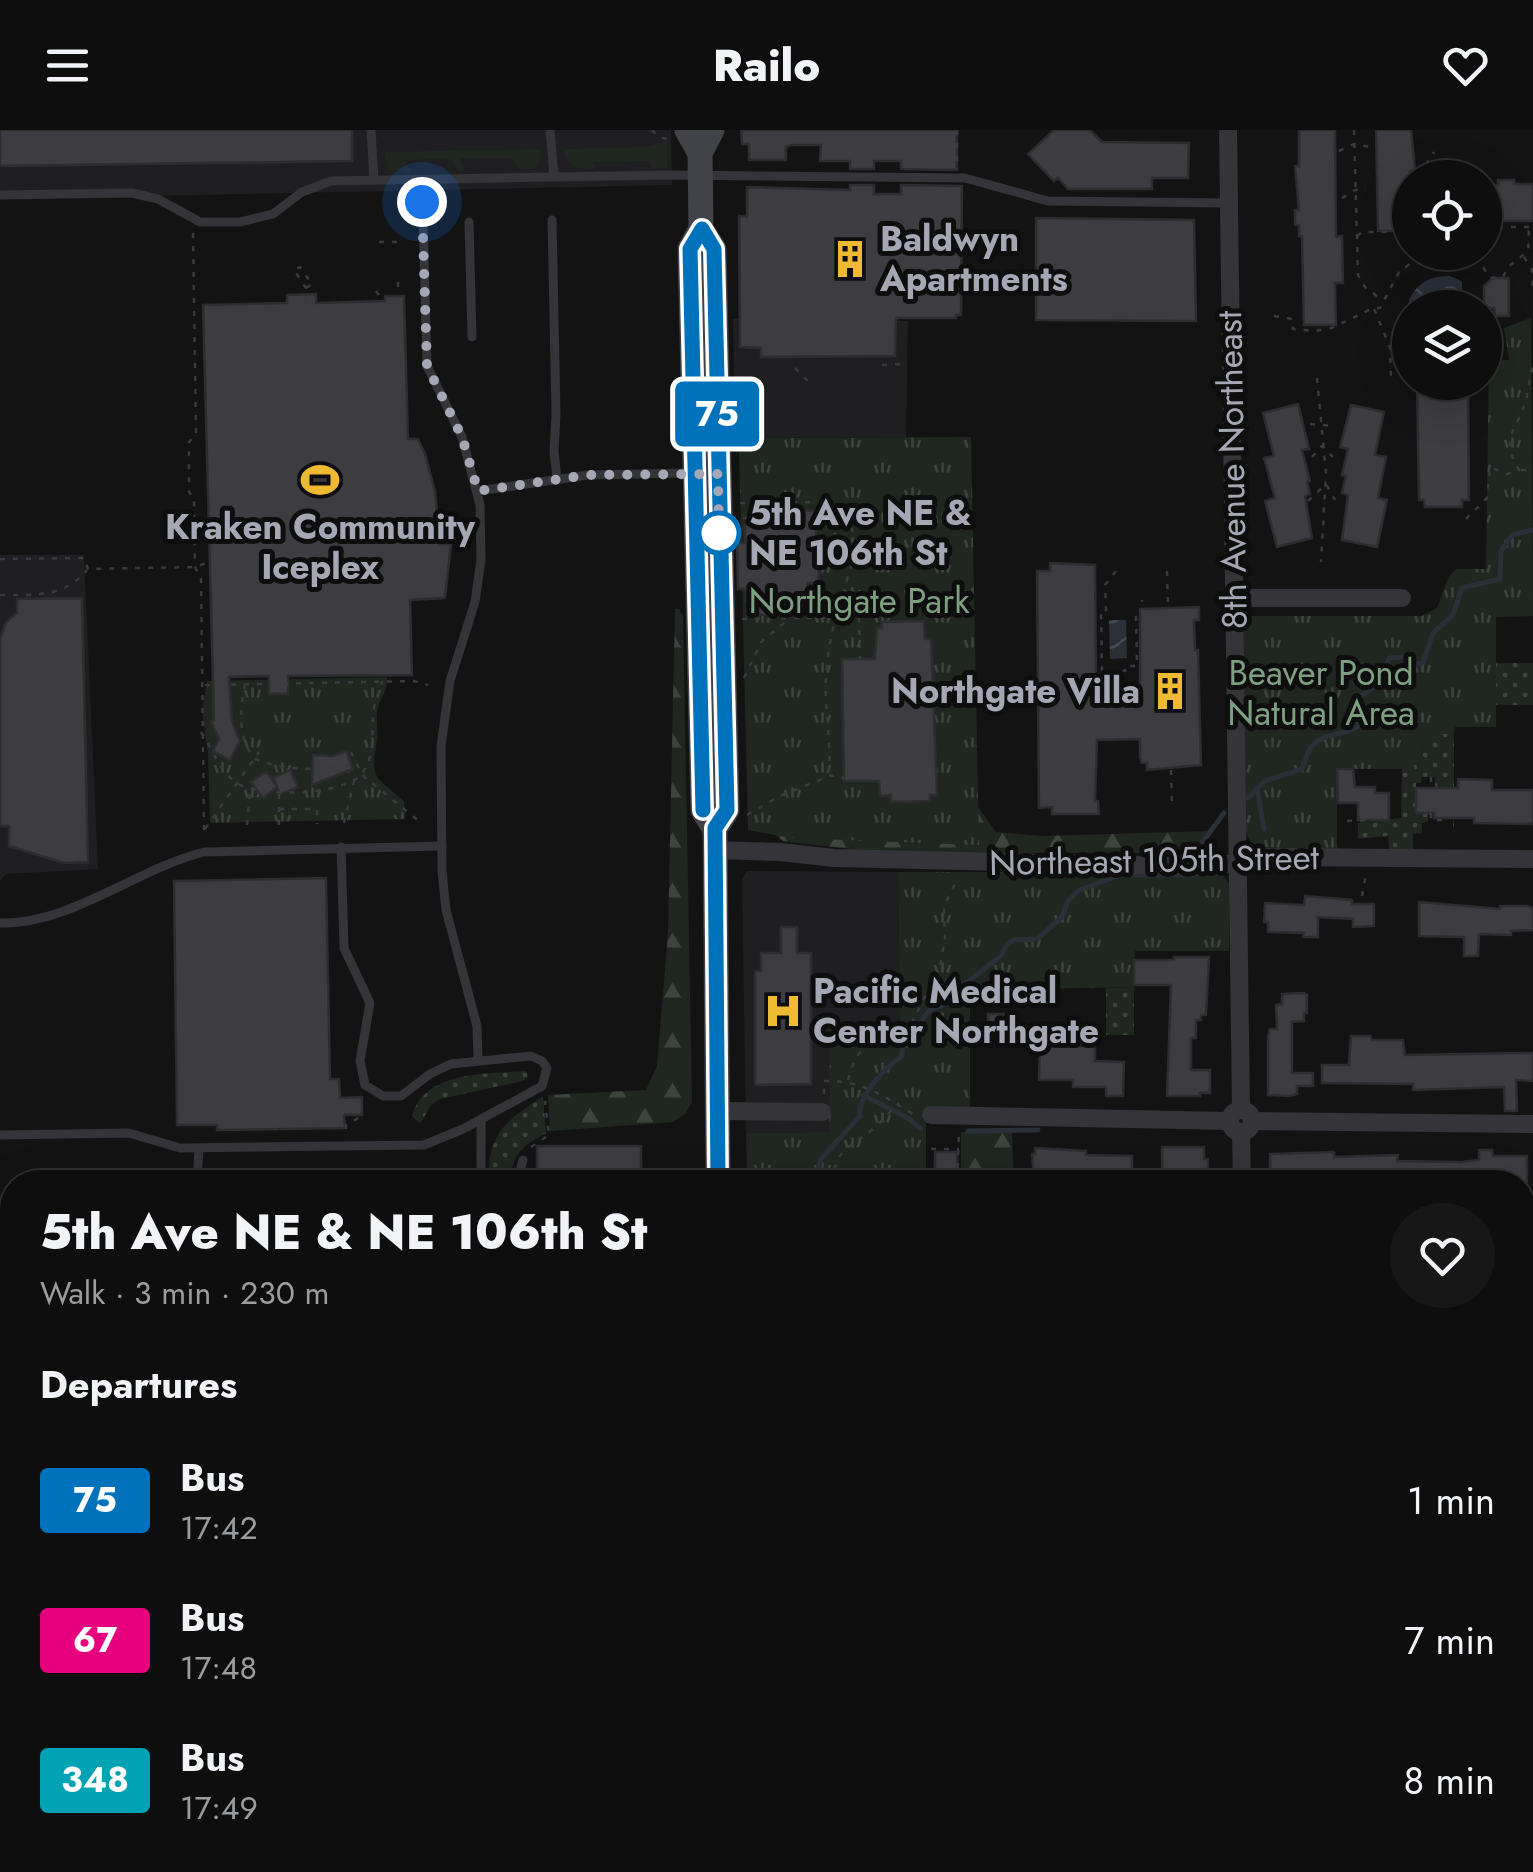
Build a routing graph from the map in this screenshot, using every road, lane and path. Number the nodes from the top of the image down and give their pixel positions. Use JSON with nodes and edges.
{"nodes":[{"id":1,"x":371,"y":130,"type":"edge"},
{"id":2,"x":550,"y":130,"type":"edge"},
{"id":3,"x":652,"y":130,"type":"edge"},
{"id":4,"x":957,"y":130,"type":"edge"},
{"id":5,"x":1228,"y":130,"type":"edge"},
{"id":6,"x":1354,"y":130,"type":"edge"},
{"id":7,"x":1354,"y":144,"type":"junction"},
{"id":8,"x":694,"y":146,"type":"edge"},
{"id":9,"x":1371,"y":148,"type":"dead end"},
{"id":10,"x":1339,"y":152,"type":"dead end"},
{"id":11,"x":1434,"y":152,"type":"dead end"},
{"id":12,"x":1429,"y":160,"type":"edge"},
{"id":13,"x":957,"y":162,"type":"dead end"},
{"id":14,"x":554,"y":177,"type":"junction"},
{"id":15,"x":374,"y":180,"type":"junction"},
{"id":16,"x":422,"y":180,"type":"junction"},
{"id":17,"x":1366,"y":189,"type":"dead end"},
{"id":18,"x":1355,"y":190,"type":"junction"},
{"id":19,"x":0,"y":196,"type":"edge"},
{"id":20,"x":1342,"y":198,"type":"dead end"},
{"id":21,"x":1228,"y":203,"type":"junction"},
{"id":22,"x":552,"y":220,"type":"dead end"},
{"id":23,"x":469,"y":222,"type":"dead end"},
{"id":24,"x":1502,"y":227,"type":"edge"},
{"id":25,"x":1531,"y":227,"type":"edge"},
{"id":26,"x":1392,"y":232,"type":"edge"},
{"id":27,"x":193,"y":237,"type":"dead end"},
{"id":28,"x":1356,"y":237,"type":"junction"},
{"id":29,"x":379,"y":242,"type":"dead end"},
{"id":30,"x":400,"y":242,"type":"dead end"},
{"id":31,"x":1524,"y":257,"type":"junction"},
{"id":32,"x":291,"y":260,"type":"dead end"},
{"id":33,"x":297,"y":269,"type":"junction"},
{"id":34,"x":1403,"y":270,"type":"edge"},
{"id":35,"x":1485,"y":270,"type":"edge"},
{"id":36,"x":398,"y":282,"type":"dead end"},
{"id":37,"x":306,"y":288,"type":"junction"},
{"id":38,"x":398,"y":288,"type":"dead end"},
{"id":39,"x":376,"y":291,"type":"dead end"},
{"id":40,"x":1533,"y":293,"type":"edge"},
{"id":41,"x":1383,"y":300,"type":"junction"},
{"id":42,"x":383,"y":302,"type":"dead end"},
{"id":43,"x":306,"y":303,"type":"dead end"},
{"id":44,"x":1373,"y":308,"type":"junction"},
{"id":45,"x":1274,"y":316,"type":"dead end"},
{"id":46,"x":472,"y":337,"type":"dead end"},
{"id":47,"x":901,"y":364,"type":"dead end"},
{"id":48,"x":882,"y":365,"type":"dead end"},
{"id":49,"x":1533,"y":367,"type":"edge"},
{"id":50,"x":795,"y":368,"type":"dead end"},
{"id":51,"x":1317,"y":378,"type":"dead end"},
{"id":52,"x":1391,"y":378,"type":"dead end"},
{"id":53,"x":807,"y":385,"type":"dead end"},
{"id":54,"x":1320,"y":422,"type":"junction"},
{"id":55,"x":1310,"y":424,"type":"dead end"},
{"id":56,"x":1336,"y":426,"type":"dead end"},
{"id":57,"x":1322,"y":446,"type":"junction"},
{"id":58,"x":1333,"y":456,"type":"dead end"},
{"id":59,"x":1312,"y":458,"type":"dead end"},
{"id":60,"x":1520,"y":470,"type":"junction"},
{"id":61,"x":1530,"y":470,"type":"edge"},
{"id":62,"x":707,"y":473,"type":"junction"},
{"id":63,"x":558,"y":478,"type":"junction"},
{"id":64,"x":1530,"y":478,"type":"dead end"},
{"id":65,"x":1326,"y":484,"type":"junction"},
{"id":66,"x":478,"y":491,"type":"junction"},
{"id":67,"x":1335,"y":500,"type":"dead end"},
{"id":68,"x":1308,"y":501,"type":"dead end"},
{"id":69,"x":822,"y":502,"type":"junction"},
{"id":70,"x":740,"y":503,"type":"dead end"},
{"id":71,"x":768,"y":503,"type":"junction"},
{"id":72,"x":747,"y":518,"type":"dead end"},
{"id":73,"x":846,"y":518,"type":"dead end"},
{"id":74,"x":1466,"y":518,"type":"dead end"},
{"id":75,"x":832,"y":526,"type":"junction"},
{"id":76,"x":823,"y":528,"type":"junction"},
{"id":77,"x":816,"y":550,"type":"dead end"},
{"id":78,"x":823,"y":553,"type":"junction"},
{"id":79,"x":842,"y":553,"type":"junction"},
{"id":80,"x":855,"y":553,"type":"junction"},
{"id":81,"x":0,"y":559,"type":"edge"},
{"id":82,"x":209,"y":562,"type":"dead end"},
{"id":83,"x":1321,"y":562,"type":"dead end"},
{"id":84,"x":195,"y":567,"type":"junction"},
{"id":85,"x":88,"y":568,"type":"junction"},
{"id":86,"x":1116,"y":571,"type":"dead end"},
{"id":87,"x":1167,"y":571,"type":"dead end"},
{"id":88,"x":0,"y":595,"type":"edge"},
{"id":89,"x":1235,"y":598,"type":"junction"},
{"id":90,"x":1402,"y":598,"type":"dead end"},
{"id":91,"x":1142,"y":600,"type":"dead end"},
{"id":92,"x":1168,"y":607,"type":"dead end"},
{"id":93,"x":789,"y":618,"type":"junction"},
{"id":94,"x":834,"y":618,"type":"junction"},
{"id":95,"x":742,"y":619,"type":"dead end"},
{"id":96,"x":860,"y":659,"type":"dead end"},
{"id":97,"x":743,"y":678,"type":"dead end"},
{"id":98,"x":382,"y":681,"type":"junction"},
{"id":99,"x":244,"y":684,"type":"junction"},
{"id":100,"x":203,"y":685,"type":"junction"},
{"id":101,"x":428,"y":685,"type":"dead end"},
{"id":102,"x":200,"y":731,"type":"junction"},
{"id":103,"x":259,"y":752,"type":"dead end"},
{"id":104,"x":351,"y":752,"type":"dead end"},
{"id":105,"x":254,"y":759,"type":"junction"},
{"id":106,"x":357,"y":764,"type":"junction"},
{"id":107,"x":1171,"y":770,"type":"dead end"},
{"id":108,"x":362,"y":775,"type":"junction"},
{"id":109,"x":827,"y":775,"type":"junction"},
{"id":110,"x":1431,"y":776,"type":"dead end"},
{"id":111,"x":844,"y":778,"type":"dead end"},
{"id":112,"x":355,"y":780,"type":"junction"},
{"id":113,"x":237,"y":784,"type":"junction"},
{"id":114,"x":1431,"y":788,"type":"dead end"},
{"id":115,"x":250,"y":789,"type":"junction"},
{"id":116,"x":279,"y":793,"type":"junction"},
{"id":117,"x":1172,"y":802,"type":"dead end"},
{"id":118,"x":279,"y":809,"type":"junction"},
{"id":119,"x":1431,"y":813,"type":"dead end"},
{"id":120,"x":746,"y":816,"type":"dead end"},
{"id":121,"x":1374,"y":820,"type":"dead end"},
{"id":122,"x":1443,"y":820,"type":"dead end"},
{"id":123,"x":419,"y":821,"type":"dead end"},
{"id":124,"x":1347,"y":822,"type":"dead end"},
{"id":125,"x":317,"y":824,"type":"dead end"},
{"id":126,"x":344,"y":824,"type":"dead end"},
{"id":127,"x":279,"y":825,"type":"dead end"},
{"id":128,"x":247,"y":826,"type":"dead end"},
{"id":129,"x":715,"y":839,"type":"junction"},
{"id":130,"x":442,"y":846,"type":"junction"},
{"id":131,"x":341,"y":847,"type":"junction"},
{"id":132,"x":1533,"y":859,"type":"edge"},
{"id":133,"x":1237,"y":863,"type":"junction"},
{"id":134,"x":960,"y":874,"type":"dead end"},
{"id":135,"x":1366,"y":874,"type":"dead end"},
{"id":136,"x":1362,"y":896,"type":"dead end"},
{"id":137,"x":0,"y":923,"type":"edge"},
{"id":138,"x":478,"y":1060,"type":"junction"},
{"id":139,"x":848,"y":1080,"type":"junction"},
{"id":140,"x":545,"y":1094,"type":"dead end"},
{"id":141,"x":823,"y":1104,"type":"joint"},
{"id":142,"x":898,"y":1104,"type":"junction"},
{"id":143,"x":717,"y":1111,"type":"junction"},
{"id":144,"x":910,"y":1114,"type":"dead end"},
{"id":145,"x":364,"y":1115,"type":"dead end"},
{"id":146,"x":930,"y":1115,"type":"dead end"},
{"id":147,"x":481,"y":1119,"type":"junction"},
{"id":148,"x":1241,"y":1121,"type":"junction"},
{"id":149,"x":1533,"y":1124,"type":"edge"},
{"id":150,"x":346,"y":1127,"type":"dead end"},
{"id":151,"x":959,"y":1132,"type":"dead end"},
{"id":152,"x":0,"y":1135,"type":"edge"},
{"id":153,"x":199,"y":1148,"type":"junction"},
{"id":154,"x":930,"y":1150,"type":"dead end"},
{"id":155,"x":959,"y":1150,"type":"junction"},
{"id":156,"x":523,"y":1160,"type":"joint"},
{"id":157,"x":198,"y":1170,"type":"edge"},
{"id":158,"x":481,"y":1170,"type":"edge"},
{"id":159,"x":520,"y":1170,"type":"edge"},
{"id":160,"x":718,"y":1170,"type":"edge"},
{"id":161,"x":834,"y":1170,"type":"edge"},
{"id":162,"x":958,"y":1170,"type":"edge"},
{"id":163,"x":1242,"y":1170,"type":"edge"}],
"edges":[{"from":1,"to":15,"type":"lane"},
{"from":2,"to":14,"type":"lane"},
{"from":3,"to":8,"type":"path"},
{"from":4,"to":13,"type":"path"},
{"from":5,"to":21,"type":"street","name":"8th Avenue Northeast"},
{"from":6,"to":7,"type":"path"},
{"from":7,"to":9,"type":"path"},
{"from":7,"to":10,"type":"path"},
{"from":7,"to":18,"type":"path"},
{"from":8,"to":14,"type":"lane"},
{"from":8,"to":21,"type":"lane"},
{"from":8,"to":62,"type":"main road"},
{"from":11,"to":12,"type":"path"},
{"from":14,"to":16,"type":"lane"},
{"from":15,"to":16,"type":"lane"},
{"from":15,"to":19,"type":"lane"},
{"from":16,"to":66,"type":"lane"},
{"from":17,"to":18,"type":"path"},
{"from":18,"to":20,"type":"path"},
{"from":18,"to":28,"type":"path"},
{"from":21,"to":89,"type":"street","name":"8th Avenue Northeast"},
{"from":22,"to":63,"type":"lane"},
{"from":23,"to":46,"type":"lane"},
{"from":24,"to":25,"type":"path"},
{"from":25,"to":31,"type":"path"},
{"from":26,"to":28,"type":"path"},
{"from":27,"to":84,"type":"path"},
{"from":28,"to":41,"type":"path"},
{"from":29,"to":30,"type":"path"},
{"from":31,"to":35,"type":"path"},
{"from":31,"to":40,"type":"path"},
{"from":32,"to":33,"type":"path"},
{"from":33,"to":37,"type":"path"},
{"from":33,"to":37,"type":"path"},
{"from":34,"to":41,"type":"path"},
{"from":36,"to":38,"type":"path"},
{"from":37,"to":43,"type":"path"},
{"from":39,"to":42,"type":"path"},
{"from":41,"to":44,"type":"path"},
{"from":44,"to":45,"type":"path"},
{"from":44,"to":52,"type":"path"},
{"from":47,"to":48,"type":"path"},
{"from":49,"to":60,"type":"path"},
{"from":50,"to":53,"type":"path"},
{"from":51,"to":54,"type":"path"},
{"from":54,"to":55,"type":"path"},
{"from":54,"to":56,"type":"path"},
{"from":54,"to":57,"type":"path"},
{"from":57,"to":58,"type":"path"},
{"from":57,"to":59,"type":"path"},
{"from":57,"to":65,"type":"path"},
{"from":60,"to":61,"type":"path"},
{"from":60,"to":74,"type":"path"},
{"from":61,"to":64,"type":"path"},
{"from":62,"to":63,"type":"lane"},
{"from":62,"to":129,"type":"main road"},
{"from":63,"to":66,"type":"lane"},
{"from":65,"to":67,"type":"path"},
{"from":65,"to":68,"type":"path"},
{"from":65,"to":83,"type":"path"},
{"from":66,"to":130,"type":"lane"},
{"from":69,"to":71,"type":"path"},
{"from":69,"to":75,"type":"path"},
{"from":69,"to":76,"type":"path"},
{"from":70,"to":71,"type":"path"},
{"from":71,"to":72,"type":"path"},
{"from":73,"to":80,"type":"path"},
{"from":75,"to":76,"type":"path"},
{"from":75,"to":79,"type":"path"},
{"from":76,"to":78,"type":"path"},
{"from":77,"to":78,"type":"path"},
{"from":78,"to":79,"type":"path"},
{"from":79,"to":80,"type":"path"},
{"from":80,"to":94,"type":"path"},
{"from":81,"to":85,"type":"path"},
{"from":82,"to":84,"type":"path"},
{"from":84,"to":85,"type":"path"},
{"from":84,"to":100,"type":"path"},
{"from":85,"to":88,"type":"path"},
{"from":86,"to":91,"type":"path"},
{"from":87,"to":92,"type":"path"},
{"from":89,"to":90,"type":"street"},
{"from":89,"to":133,"type":"street","name":"8th Avenue Northeast"},
{"from":93,"to":94,"type":"path"},
{"from":93,"to":95,"type":"path"},
{"from":93,"to":97,"type":"path"},
{"from":94,"to":96,"type":"path"},
{"from":94,"to":109,"type":"path"},
{"from":98,"to":99,"type":"path"},
{"from":98,"to":101,"type":"path"},
{"from":98,"to":108,"type":"path"},
{"from":99,"to":100,"type":"path"},
{"from":99,"to":105,"type":"path"},
{"from":100,"to":102,"type":"path"},
{"from":102,"to":113,"type":"path"},
{"from":102,"to":113,"type":"path"},
{"from":103,"to":105,"type":"path"},
{"from":104,"to":106,"type":"path"},
{"from":105,"to":106,"type":"path"},
{"from":105,"to":113,"type":"path"},
{"from":106,"to":108,"type":"path"},
{"from":107,"to":117,"type":"path"},
{"from":108,"to":112,"type":"path"},
{"from":108,"to":123,"type":"path"},
{"from":109,"to":111,"type":"path"},
{"from":109,"to":120,"type":"path"},
{"from":110,"to":114,"type":"path"},
{"from":112,"to":116,"type":"path"},
{"from":112,"to":126,"type":"path"},
{"from":113,"to":115,"type":"path"},
{"from":115,"to":116,"type":"path"},
{"from":115,"to":128,"type":"path"},
{"from":116,"to":118,"type":"path"},
{"from":118,"to":125,"type":"path"},
{"from":118,"to":127,"type":"path"},
{"from":119,"to":122,"type":"path"},
{"from":121,"to":124,"type":"path"},
{"from":129,"to":133,"type":"street","name":"Northeast 105th Street"},
{"from":129,"to":143,"type":"main road"},
{"from":130,"to":131,"type":"lane"},
{"from":130,"to":138,"type":"lane"},
{"from":131,"to":137,"type":"lane"},
{"from":131,"to":138,"type":"lane"},
{"from":132,"to":133,"type":"street","name":"Northeast 105th Street"},
{"from":133,"to":148,"type":"street","name":"8th Avenue Northeast"},
{"from":134,"to":139,"type":"path"},
{"from":135,"to":136,"type":"path"},
{"from":138,"to":147,"type":"lane"},
{"from":139,"to":141,"type":"path"},
{"from":139,"to":142,"type":"path"},
{"from":140,"to":156,"type":"path"},
{"from":141,"to":143,"type":"street"},
{"from":142,"to":144,"type":"path"},
{"from":142,"to":161,"type":"path"},
{"from":143,"to":160,"type":"main road"},
{"from":145,"to":150,"type":"path"},
{"from":146,"to":148,"type":"street"},
{"from":147,"to":153,"type":"lane"},
{"from":147,"to":158,"type":"lane"},
{"from":148,"to":149,"type":"street"},
{"from":148,"to":163,"type":"street","name":"8th Avenue Northeast"},
{"from":151,"to":155,"type":"path"},
{"from":152,"to":153,"type":"lane"},
{"from":153,"to":157,"type":"lane"},
{"from":154,"to":155,"type":"path"},
{"from":155,"to":162,"type":"path"},
{"from":156,"to":159,"type":"lane"}]}
